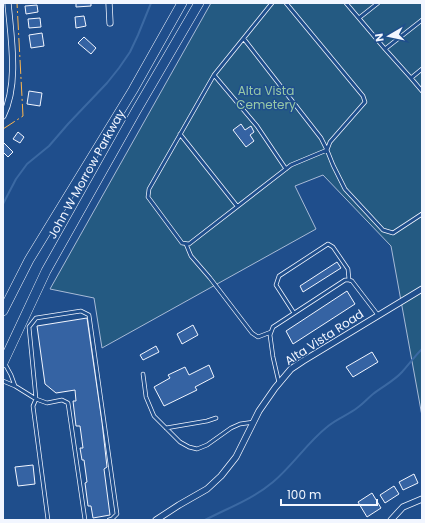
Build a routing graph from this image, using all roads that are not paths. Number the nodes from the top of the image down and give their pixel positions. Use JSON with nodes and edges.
{"nodes":[{"id":1,"x":8,"y":3,"type":"edge"},
{"id":2,"x":108,"y":3,"type":"edge"},
{"id":3,"x":182,"y":3,"type":"edge"},
{"id":4,"x":199,"y":3,"type":"edge"},
{"id":5,"x":272,"y":3,"type":"edge"},
{"id":6,"x":286,"y":3,"type":"edge"},
{"id":7,"x":346,"y":3,"type":"edge"},
{"id":8,"x":378,"y":3,"type":"edge"},
{"id":9,"x":359,"y":18,"type":"junction"},
{"id":10,"x":422,"y":20,"type":"edge"},
{"id":11,"x":110,"y":23,"type":"dead end"},
{"id":12,"x":244,"y":39,"type":"junction"},
{"id":13,"x":385,"y":49,"type":"junction"},
{"id":14,"x":422,"y":69,"type":"edge"},
{"id":15,"x":214,"y":76,"type":"junction"},
{"id":16,"x":411,"y":78,"type":"junction"},
{"id":17,"x":422,"y":91,"type":"edge"},
{"id":18,"x":3,"y":116,"type":"edge"},
{"id":19,"x":180,"y":134,"type":"junction"},
{"id":20,"x":327,"y":150,"type":"junction"},
{"id":21,"x":286,"y":169,"type":"junction"},
{"id":22,"x":237,"y":206,"type":"junction"},
{"id":23,"x":422,"y":214,"type":"edge"},
{"id":24,"x":186,"y":244,"type":"junction"},
{"id":25,"x":349,"y":280,"type":"junction"},
{"id":26,"x":422,"y":289,"type":"edge"},
{"id":27,"x":3,"y":311,"type":"edge"},
{"id":28,"x":294,"y":313,"type":"junction"},
{"id":29,"x":378,"y":316,"type":"junction"},
{"id":30,"x":271,"y":332,"type":"junction"},
{"id":31,"x":3,"y":362,"type":"edge"},
{"id":32,"x":143,"y":374,"type":"dead end"},
{"id":33,"x":3,"y":381,"type":"edge"},
{"id":34,"x":279,"y":383,"type":"junction"},
{"id":35,"x":15,"y":386,"type":"junction"},
{"id":36,"x":36,"y":399,"type":"junction"},
{"id":37,"x":216,"y":418,"type":"dead end"},
{"id":38,"x":254,"y":422,"type":"junction"},
{"id":39,"x":166,"y":428,"type":"junction"},
{"id":40,"x":422,"y":499,"type":"edge"},
{"id":41,"x":48,"y":520,"type":"edge"},
{"id":42,"x":85,"y":520,"type":"edge"},
{"id":43,"x":109,"y":520,"type":"edge"},
{"id":44,"x":156,"y":520,"type":"edge"},
{"id":45,"x":391,"y":520,"type":"edge"}],
"edges":[{"from":1,"to":18,"type":"street"},
{"from":2,"to":11,"type":"street"},
{"from":3,"to":27,"type":"main road","name":"John W Morrow Parkway"},
{"from":4,"to":31,"type":"main road","name":"John W Morrow Parkway"},
{"from":5,"to":12,"type":"lane"},
{"from":6,"to":20,"type":"lane"},
{"from":7,"to":9,"type":"lane"},
{"from":8,"to":9,"type":"lane"},
{"from":9,"to":13,"type":"lane"},
{"from":10,"to":13,"type":"lane"},
{"from":12,"to":15,"type":"lane"},
{"from":12,"to":20,"type":"lane"},
{"from":13,"to":16,"type":"lane"},
{"from":14,"to":16,"type":"lane"},
{"from":15,"to":19,"type":"lane"},
{"from":15,"to":21,"type":"lane"},
{"from":16,"to":17,"type":"lane"},
{"from":19,"to":22,"type":"lane"},
{"from":19,"to":24,"type":"lane"},
{"from":20,"to":21,"type":"lane"},
{"from":20,"to":23,"type":"lane"},
{"from":21,"to":22,"type":"lane"},
{"from":22,"to":24,"type":"lane"},
{"from":24,"to":30,"type":"lane"},
{"from":25,"to":28,"type":"lane"},
{"from":25,"to":28,"type":"lane"},
{"from":25,"to":29,"type":"lane"},
{"from":26,"to":29,"type":"street","name":"Alta Vista Road"},
{"from":28,"to":30,"type":"lane"},
{"from":29,"to":34,"type":"street","name":"Alta Vista Road"},
{"from":30,"to":34,"type":"lane"},
{"from":31,"to":35,"type":"lane"},
{"from":32,"to":39,"type":"lane"},
{"from":33,"to":35,"type":"lane"},
{"from":34,"to":38,"type":"street","name":"Alta Vista Road"},
{"from":35,"to":36,"type":"lane"},
{"from":36,"to":41,"type":"lane"},
{"from":36,"to":42,"type":"lane"},
{"from":36,"to":43,"type":"lane"},
{"from":37,"to":39,"type":"lane"},
{"from":38,"to":39,"type":"lane"},
{"from":38,"to":44,"type":"street","name":"Alta Vista Road"},
{"from":40,"to":45,"type":"street"}]}
